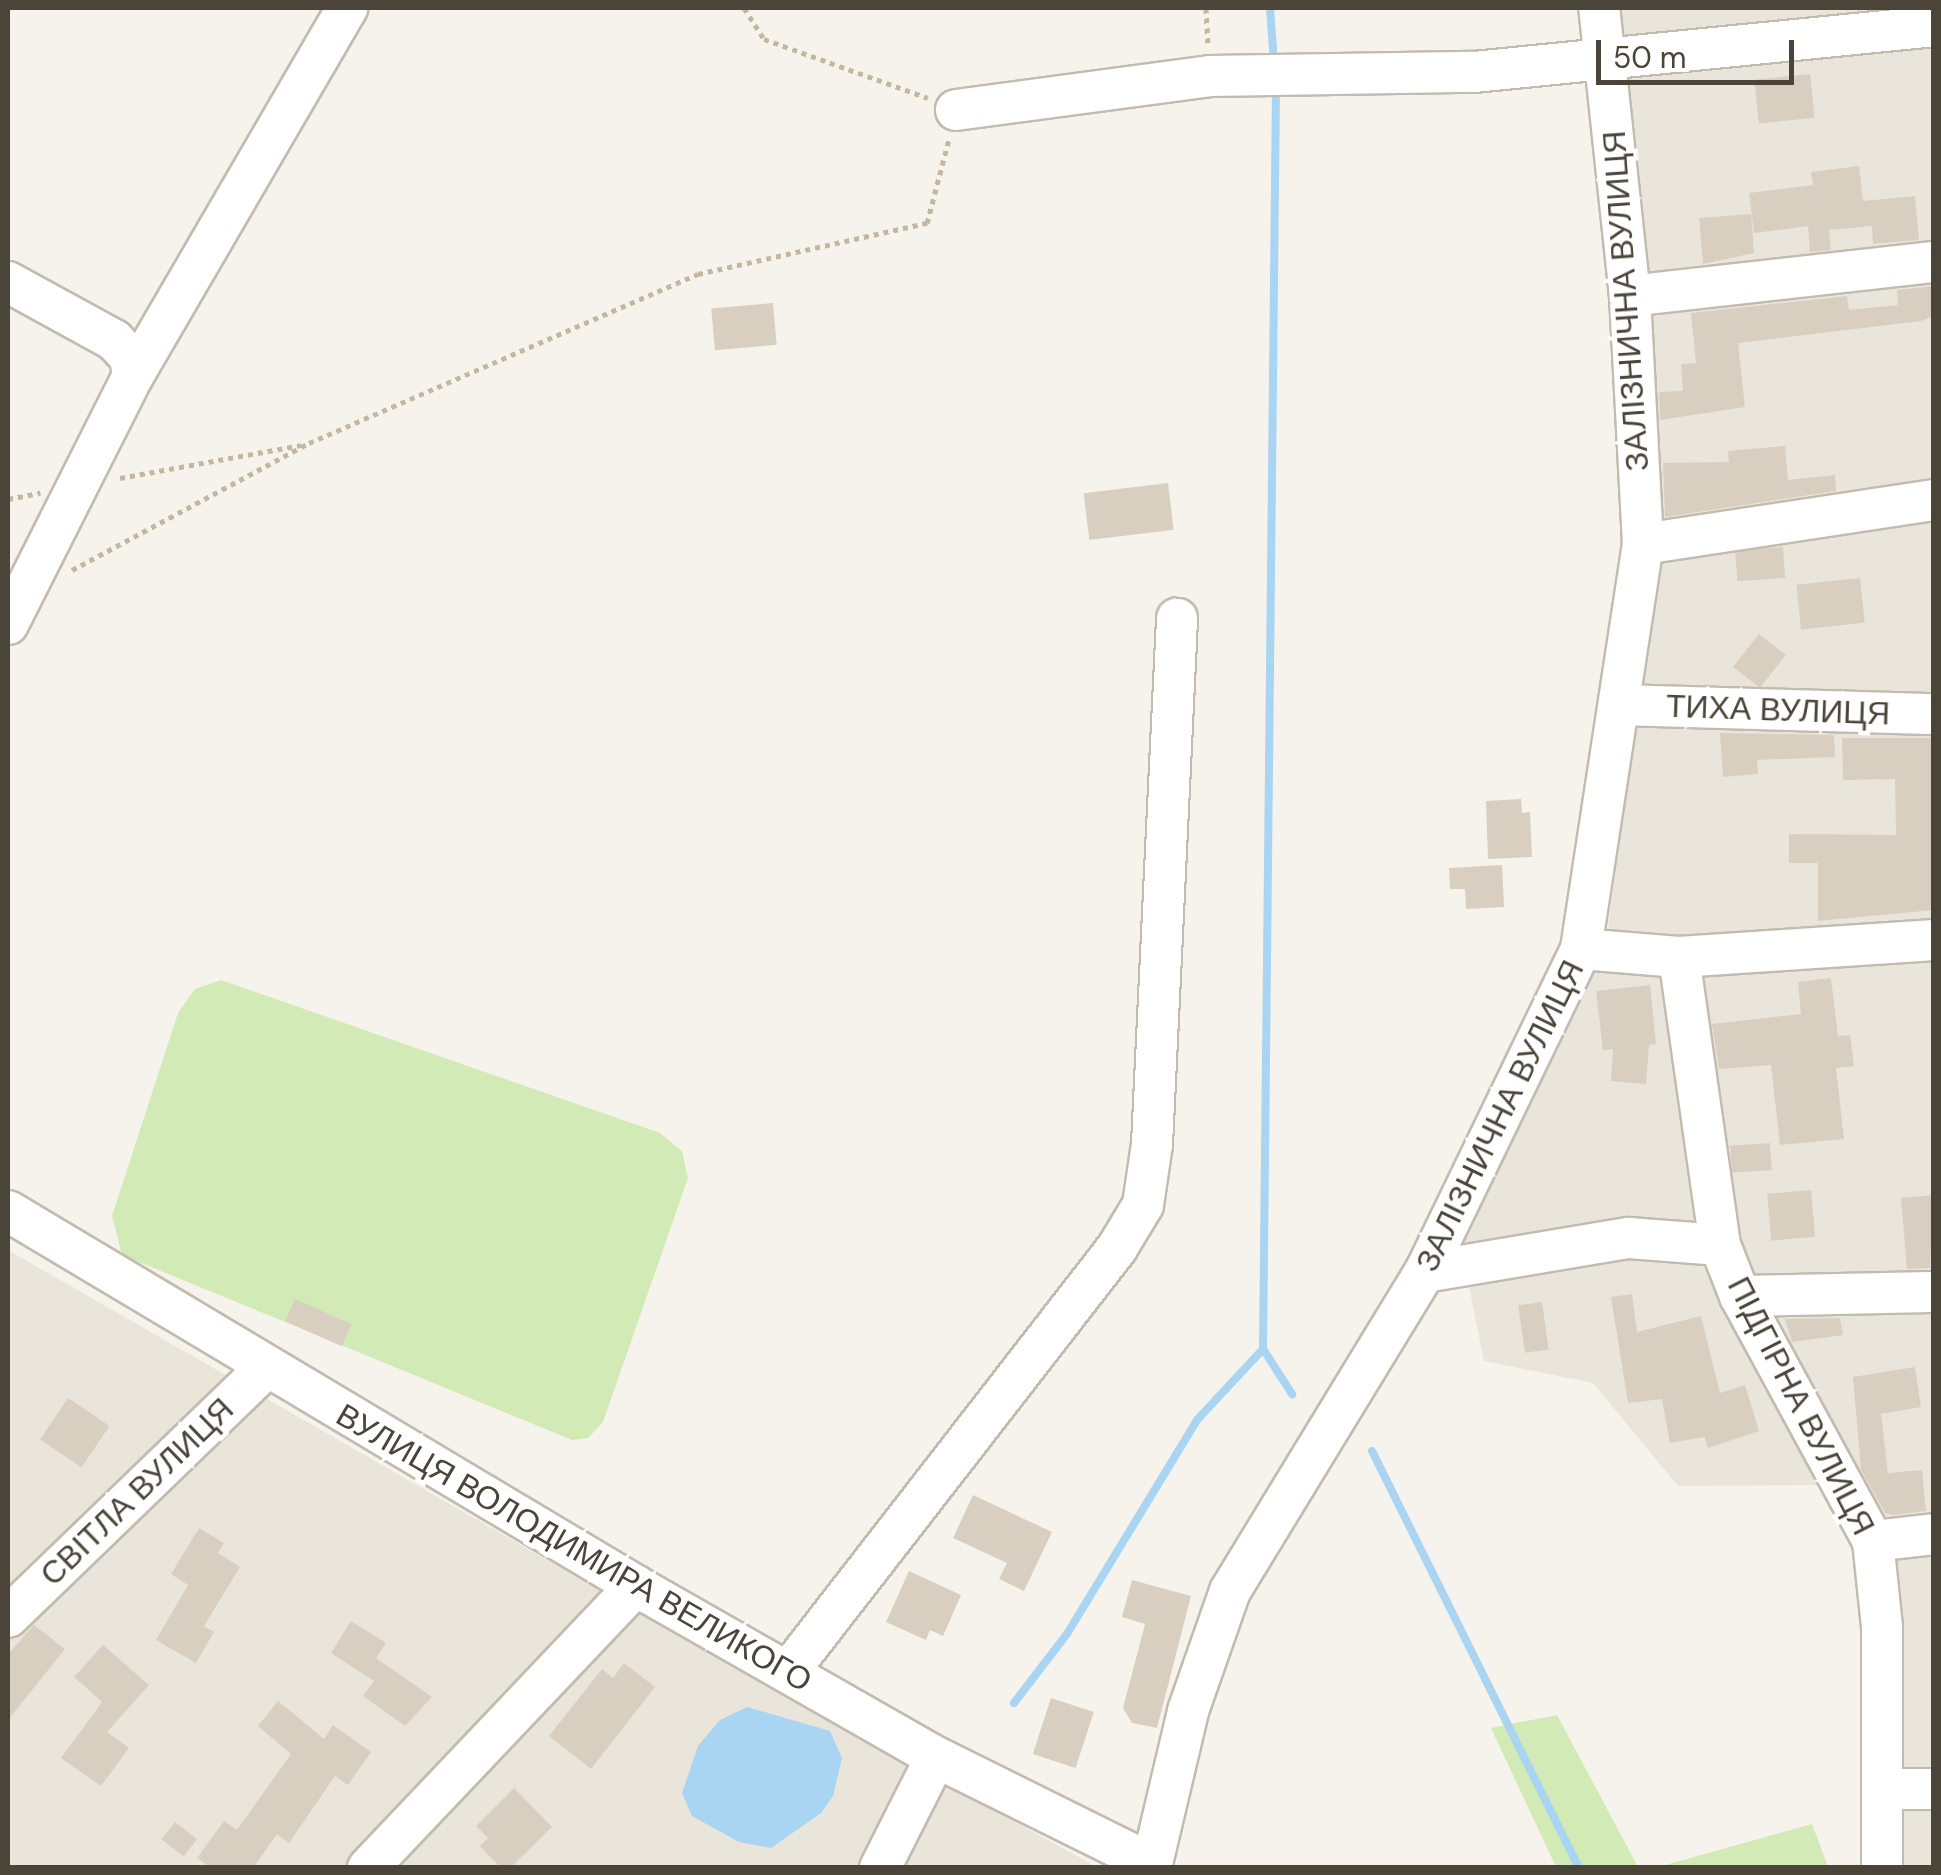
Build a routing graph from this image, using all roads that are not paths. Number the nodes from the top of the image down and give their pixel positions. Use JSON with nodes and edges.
{"nodes":[{"id":1,"x":347,"y":8,"type":"edge"},
{"id":2,"x":1599,"y":8,"type":"edge"},
{"id":3,"x":1934,"y":26,"type":"edge"},
{"id":4,"x":1606,"y":56,"type":"junction"},
{"id":5,"x":956,"y":110,"type":"road end"},
{"id":6,"x":1934,"y":262,"type":"edge"},
{"id":7,"x":8,"y":282,"type":"edge"},
{"id":8,"x":1630,"y":296,"type":"junction"},
{"id":9,"x":134,"y":376,"type":"junction"},
{"id":10,"x":1934,"y":500,"type":"edge"},
{"id":11,"x":1643,"y":544,"type":"junction"},
{"id":12,"x":14,"y":611,"type":"edge"},
{"id":13,"x":1177,"y":619,"type":"dead end"},
{"id":14,"x":1622,"y":705,"type":"junction"},
{"id":15,"x":1934,"y":714,"type":"edge"},
{"id":16,"x":1934,"y":940,"type":"edge"},
{"id":17,"x":1581,"y":949,"type":"junction"},
{"id":18,"x":1679,"y":956,"type":"junction"},
{"id":19,"x":8,"y":1211,"type":"edge"},
{"id":20,"x":1720,"y":1245,"type":"junction"},
{"id":21,"x":1425,"y":1272,"type":"junction"},
{"id":22,"x":1934,"y":1292,"type":"edge"},
{"id":23,"x":1740,"y":1296,"type":"junction"},
{"id":24,"x":266,"y":1368,"type":"junction"},
{"id":25,"x":1934,"y":1534,"type":"edge"},
{"id":26,"x":1873,"y":1541,"type":"junction"},
{"id":27,"x":636,"y":1586,"type":"junction"},
{"id":28,"x":8,"y":1618,"type":"edge"},
{"id":29,"x":788,"y":1672,"type":"junction"},
{"id":30,"x":936,"y":1758,"type":"junction"},
{"id":31,"x":1884,"y":1789,"type":"junction"},
{"id":32,"x":1934,"y":1790,"type":"edge"},
{"id":33,"x":411,"y":1822,"type":"junction"},
{"id":34,"x":1151,"y":1866,"type":"edge"},
{"id":35,"x":368,"y":1868,"type":"edge"},
{"id":36,"x":402,"y":1868,"type":"edge"},
{"id":37,"x":880,"y":1868,"type":"edge"},
{"id":38,"x":1882,"y":1868,"type":"edge"}],
"edges":[{"from":1,"to":9,"type":"street"},
{"from":2,"to":4,"type":"street","name":"ЗАЛІЗНИЧНА ВУЛИЦЯ"},
{"from":3,"to":4,"type":"street"},
{"from":4,"to":5,"type":"street"},
{"from":4,"to":8,"type":"street","name":"ЗАЛІЗНИЧНА ВУЛИЦЯ"},
{"from":6,"to":8,"type":"street"},
{"from":7,"to":9,"type":"street"},
{"from":8,"to":11,"type":"street","name":"ЗАЛІЗНИЧНА ВУЛИЦЯ"},
{"from":9,"to":12,"type":"street"},
{"from":10,"to":11,"type":"street"},
{"from":11,"to":14,"type":"street","name":"ЗАЛІЗНИЧНА ВУЛИЦЯ"},
{"from":13,"to":29,"type":"street"},
{"from":14,"to":15,"type":"street","name":"ТИХА ВУЛИЦЯ"},
{"from":14,"to":17,"type":"street","name":"ЗАЛІЗНИЧНА ВУЛИЦЯ"},
{"from":16,"to":18,"type":"street"},
{"from":17,"to":18,"type":"street"},
{"from":17,"to":21,"type":"street","name":"ЗАЛІЗНИЧНА ВУЛИЦЯ"},
{"from":18,"to":20,"type":"street","name":"ПІДГІРНА ВУЛИЦЯ"},
{"from":19,"to":24,"type":"street","name":"ВУЛИЦЯ ВОЛОДИМИРА ВЕЛИКОГО"},
{"from":20,"to":21,"type":"street","name":"ПІДГІРНА ВУЛИЦЯ"},
{"from":20,"to":23,"type":"street","name":"ПІДГІРНА ВУЛИЦЯ"},
{"from":21,"to":34,"type":"street","name":"ЗАЛІЗНИЧНА ВУЛИЦЯ"},
{"from":22,"to":23,"type":"street"},
{"from":23,"to":26,"type":"street","name":"ПІДГІРНА ВУЛИЦЯ"},
{"from":24,"to":27,"type":"street","name":"ВУЛИЦЯ ВОЛОДИМИРА ВЕЛИКОГО"},
{"from":24,"to":28,"type":"street","name":"СВІТЛА ВУЛИЦЯ"},
{"from":25,"to":26,"type":"street"},
{"from":26,"to":31,"type":"street","name":"ПІДГІРНА ВУЛИЦЯ"},
{"from":27,"to":29,"type":"street","name":"ВУЛИЦЯ ВОЛОДИМИРА ВЕЛИКОГО"},
{"from":27,"to":33,"type":"street"},
{"from":29,"to":30,"type":"street","name":"ВУЛИЦЯ ВОЛОДИМИРА ВЕЛИКОГО"},
{"from":30,"to":34,"type":"street","name":"ВУЛИЦЯ ВОЛОДИМИРА ВЕЛИКОГО"},
{"from":30,"to":37,"type":"street"},
{"from":31,"to":32,"type":"street"},
{"from":31,"to":38,"type":"street","name":"ПІДГІРНА ВУЛИЦЯ"},
{"from":33,"to":35,"type":"street"},
{"from":33,"to":36,"type":"street"}]}
